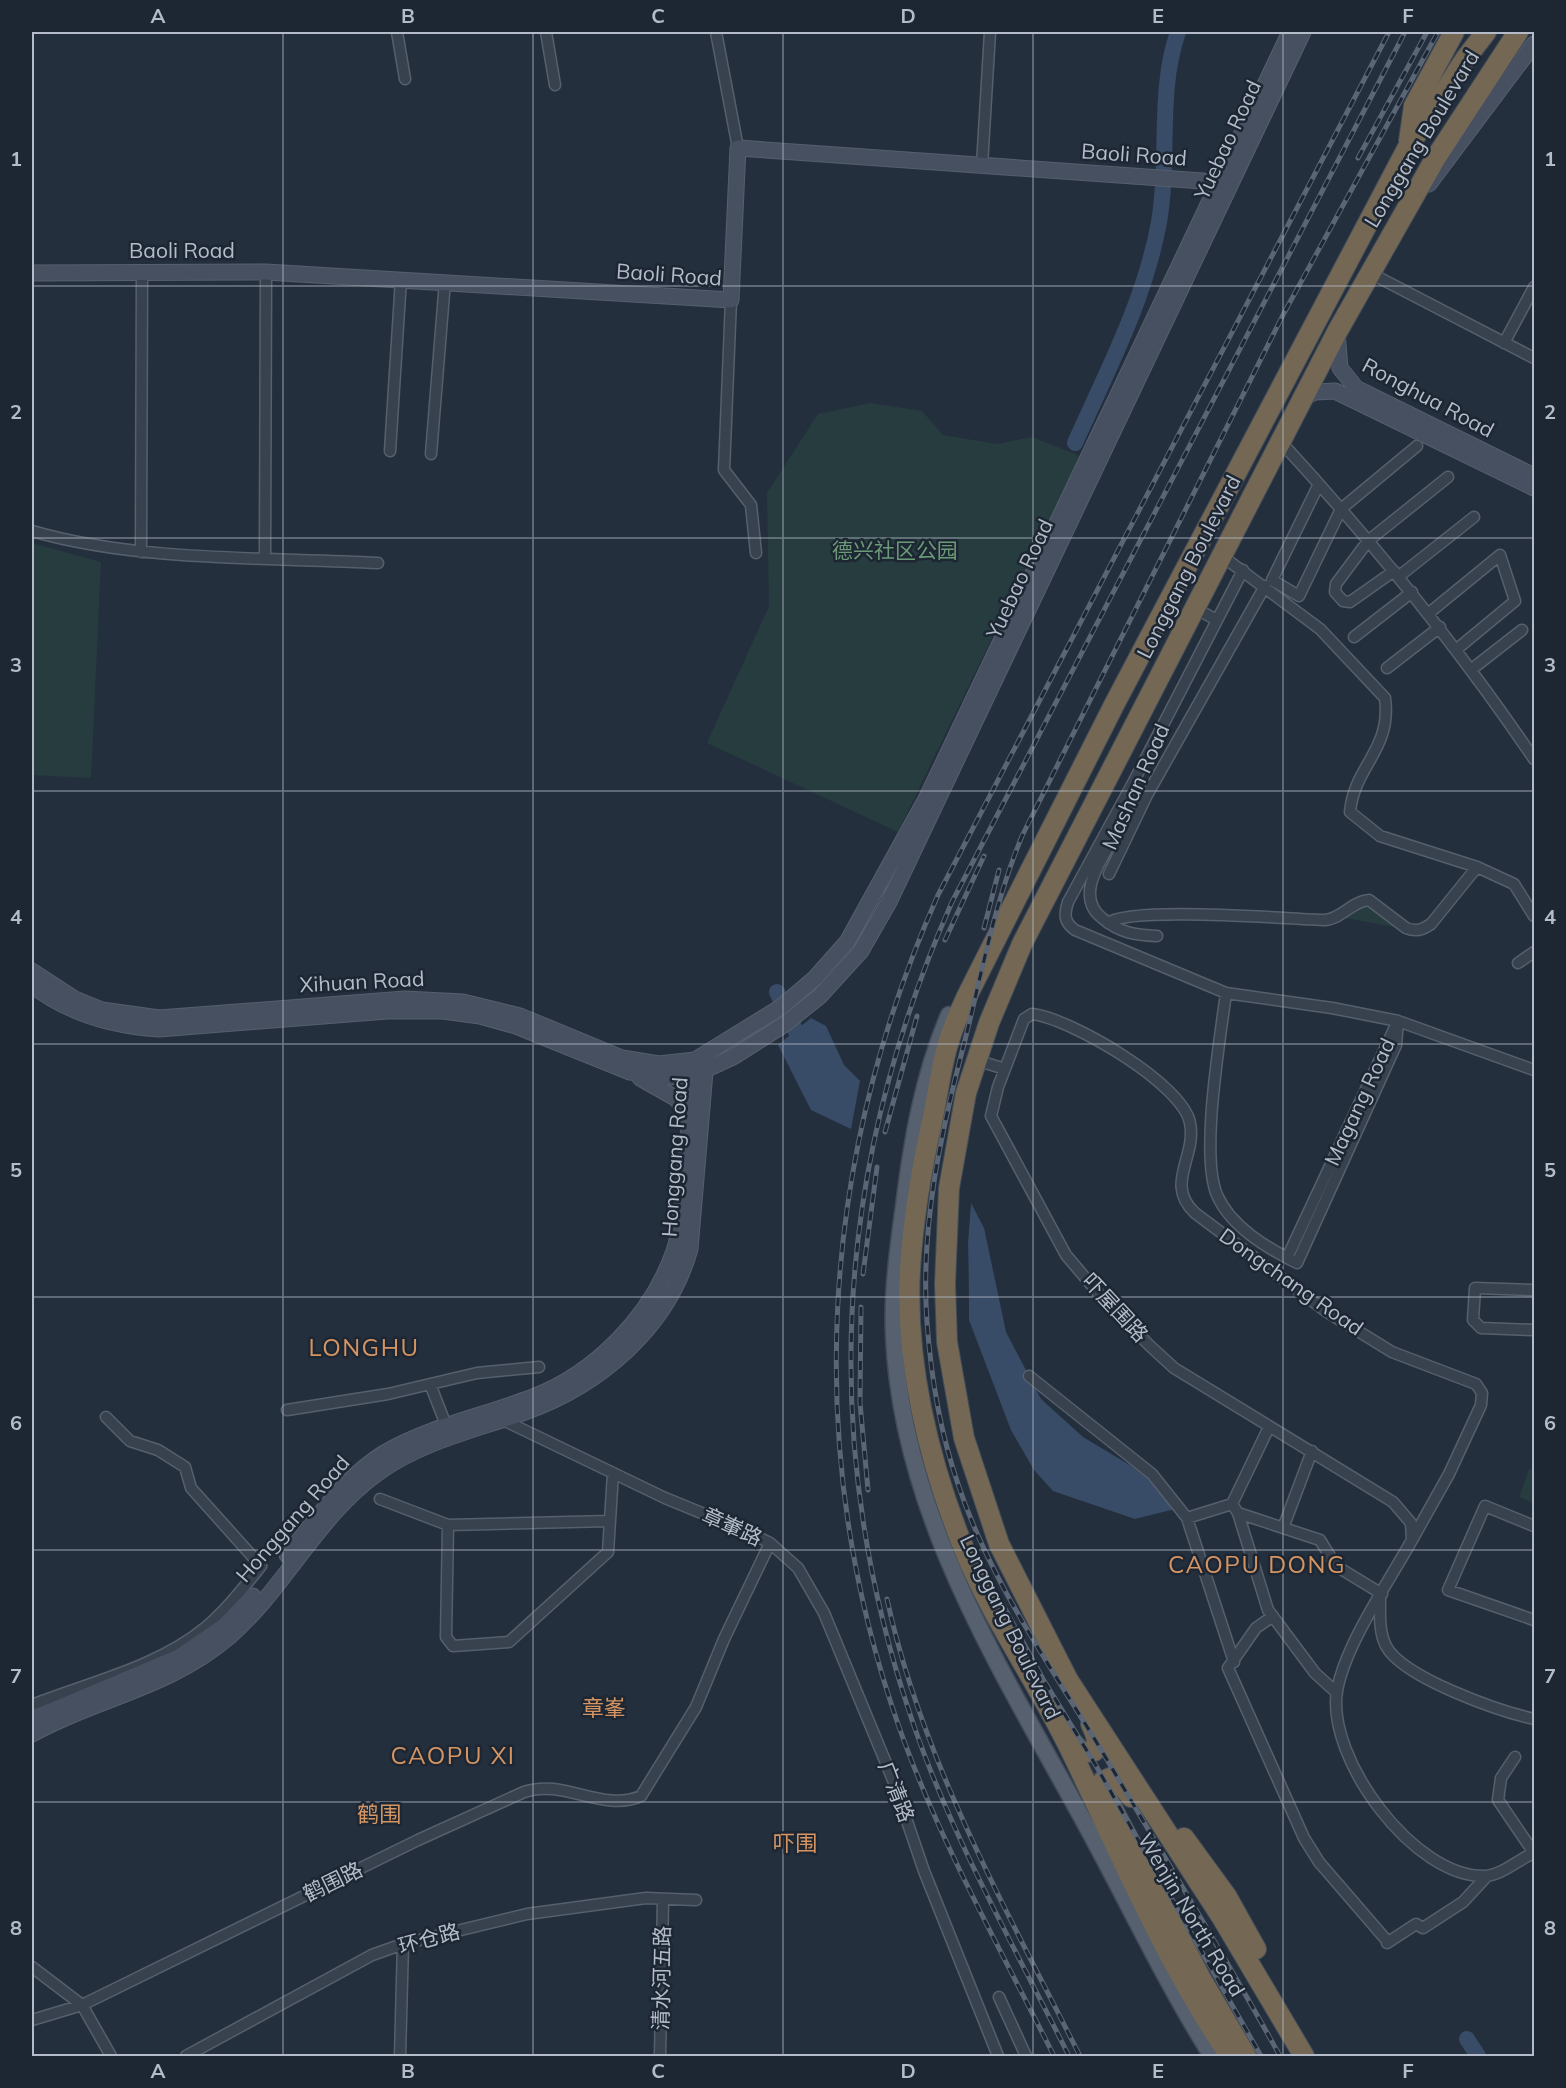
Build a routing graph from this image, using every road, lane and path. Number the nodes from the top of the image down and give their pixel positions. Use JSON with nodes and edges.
{"nodes":[{"id":1,"x":397,"y":32,"type":"edge"},
{"id":2,"x":546,"y":32,"type":"edge"},
{"id":3,"x":716,"y":32,"type":"edge"},
{"id":4,"x":990,"y":32,"type":"edge"},
{"id":5,"x":1290,"y":32,"type":"edge"},
{"id":6,"x":1303,"y":32,"type":"edge"},
{"id":7,"x":1454,"y":32,"type":"edge"},
{"id":8,"x":1486,"y":32,"type":"edge"},
{"id":9,"x":1518,"y":32,"type":"edge"},
{"id":10,"x":1524,"y":32,"type":"edge"},
{"id":11,"x":1534,"y":44,"type":"edge"},
{"id":12,"x":405,"y":79,"type":"dead end"},
{"id":13,"x":1497,"y":79,"type":"junction"},
{"id":14,"x":555,"y":85,"type":"dead end"},
{"id":15,"x":738,"y":148,"type":"junction"},
{"id":16,"x":1407,"y":150,"type":"junction"},
{"id":17,"x":982,"y":165,"type":"junction"},
{"id":18,"x":1221,"y":189,"type":"junction"},
{"id":19,"x":142,"y":272,"type":"junction"},
{"id":20,"x":266,"y":272,"type":"junction"},
{"id":21,"x":32,"y":273,"type":"edge"},
{"id":22,"x":1370,"y":273,"type":"junction"},
{"id":23,"x":401,"y":279,"type":"junction"},
{"id":24,"x":445,"y":281,"type":"junction"},
{"id":25,"x":1534,"y":287,"type":"edge"},
{"id":26,"x":731,"y":300,"type":"junction"},
{"id":27,"x":1336,"y":332,"type":"junction"},
{"id":28,"x":1504,"y":343,"type":"junction"},
{"id":29,"x":1534,"y":358,"type":"edge"},
{"id":30,"x":1303,"y":398,"type":"junction"},
{"id":31,"x":1281,"y":442,"type":"junction"},
{"id":32,"x":1417,"y":446,"type":"dead end"},
{"id":33,"x":390,"y":451,"type":"dead end"},
{"id":34,"x":431,"y":454,"type":"dead end"},
{"id":35,"x":1534,"y":476,"type":"edge"},
{"id":36,"x":1448,"y":477,"type":"dead end"},
{"id":37,"x":1319,"y":484,"type":"junction"},
{"id":38,"x":1534,"y":488,"type":"edge"},
{"id":39,"x":1341,"y":508,"type":"junction"},
{"id":40,"x":1474,"y":517,"type":"dead end"},
{"id":41,"x":32,"y":531,"type":"edge"},
{"id":42,"x":1368,"y":541,"type":"junction"},
{"id":43,"x":141,"y":552,"type":"junction"},
{"id":44,"x":756,"y":554,"type":"dead end"},
{"id":45,"x":1222,"y":556,"type":"junction"},
{"id":46,"x":265,"y":557,"type":"junction"},
{"id":47,"x":378,"y":563,"type":"dead end"},
{"id":48,"x":1243,"y":570,"type":"junction"},
{"id":49,"x":1396,"y":574,"type":"junction"},
{"id":50,"x":1265,"y":586,"type":"junction"},
{"id":51,"x":1412,"y":592,"type":"junction"},
{"id":52,"x":1194,"y":608,"type":"junction"},
{"id":53,"x":1429,"y":613,"type":"junction"},
{"id":54,"x":1217,"y":620,"type":"junction"},
{"id":55,"x":1440,"y":627,"type":"junction"},
{"id":56,"x":1522,"y":630,"type":"dead end"},
{"id":57,"x":1354,"y":637,"type":"dead end"},
{"id":58,"x":1457,"y":649,"type":"junction"},
{"id":59,"x":1387,"y":668,"type":"dead end"},
{"id":60,"x":1472,"y":669,"type":"junction"},
{"id":61,"x":1534,"y":759,"type":"edge"},
{"id":62,"x":1134,"y":781,"type":"junction"},
{"id":63,"x":1477,"y":867,"type":"junction"},
{"id":64,"x":1109,"y":874,"type":"dead end"},
{"id":65,"x":1534,"y":916,"type":"edge"},
{"id":66,"x":1108,"y":923,"type":"junction"},
{"id":67,"x":1157,"y":936,"type":"dead end"},
{"id":68,"x":994,"y":940,"type":"junction"},
{"id":69,"x":1534,"y":952,"type":"edge"},
{"id":70,"x":1518,"y":963,"type":"dead end"},
{"id":71,"x":32,"y":971,"type":"edge"},
{"id":72,"x":32,"y":985,"type":"edge"},
{"id":73,"x":1226,"y":993,"type":"junction"},
{"id":74,"x":1058,"y":1019,"type":"joint"},
{"id":75,"x":1398,"y":1021,"type":"junction"},
{"id":76,"x":976,"y":1060,"type":"junction"},
{"id":77,"x":618,"y":1068,"type":"junction"},
{"id":78,"x":698,"y":1069,"type":"junction"},
{"id":79,"x":1005,"y":1069,"type":"junction"},
{"id":80,"x":1534,"y":1070,"type":"edge"},
{"id":81,"x":689,"y":1128,"type":"junction"},
{"id":82,"x":901,"y":1231,"type":"junction"},
{"id":83,"x":910,"y":1270,"type":"junction"},
{"id":84,"x":1534,"y":1290,"type":"edge"},
{"id":85,"x":1534,"y":1330,"type":"edge"},
{"id":86,"x":539,"y":1367,"type":"dead end"},
{"id":87,"x":1029,"y":1376,"type":"dead end"},
{"id":88,"x":430,"y":1384,"type":"junction"},
{"id":89,"x":287,"y":1410,"type":"dead end"},
{"id":90,"x":106,"y":1417,"type":"dead end"},
{"id":91,"x":503,"y":1420,"type":"junction"},
{"id":92,"x":446,"y":1425,"type":"junction"},
{"id":93,"x":1269,"y":1427,"type":"junction"},
{"id":94,"x":1312,"y":1451,"type":"junction"},
{"id":95,"x":613,"y":1473,"type":"junction"},
{"id":96,"x":380,"y":1499,"type":"dead end"},
{"id":97,"x":1235,"y":1508,"type":"junction"},
{"id":98,"x":1187,"y":1518,"type":"junction"},
{"id":99,"x":610,"y":1521,"type":"junction"},
{"id":100,"x":448,"y":1525,"type":"junction"},
{"id":101,"x":1534,"y":1526,"type":"edge"},
{"id":102,"x":1283,"y":1528,"type":"junction"},
{"id":103,"x":1412,"y":1540,"type":"junction"},
{"id":104,"x":770,"y":1543,"type":"junction"},
{"id":105,"x":1381,"y":1596,"type":"junction"},
{"id":106,"x":1273,"y":1616,"type":"junction"},
{"id":107,"x":1534,"y":1620,"type":"edge"},
{"id":108,"x":1234,"y":1662,"type":"junction"},
{"id":109,"x":1336,"y":1693,"type":"junction"},
{"id":110,"x":1079,"y":1700,"type":"junction"},
{"id":111,"x":32,"y":1705,"type":"edge"},
{"id":112,"x":32,"y":1719,"type":"edge"},
{"id":113,"x":1534,"y":1719,"type":"edge"},
{"id":114,"x":1059,"y":1728,"type":"junction"},
{"id":115,"x":32,"y":1734,"type":"edge"},
{"id":116,"x":1515,"y":1757,"type":"dead end"},
{"id":117,"x":1125,"y":1767,"type":"junction"},
{"id":118,"x":641,"y":1796,"type":"joint"},
{"id":119,"x":1093,"y":1798,"type":"junction"},
{"id":120,"x":1163,"y":1829,"type":"joint"},
{"id":121,"x":1534,"y":1853,"type":"edge"},
{"id":122,"x":1487,"y":1876,"type":"junction"},
{"id":123,"x":663,"y":1899,"type":"junction"},
{"id":124,"x":696,"y":1900,"type":"dead end"},
{"id":125,"x":1237,"y":1942,"type":"junction"},
{"id":126,"x":403,"y":1944,"type":"junction"},
{"id":127,"x":32,"y":1966,"type":"edge"},
{"id":128,"x":1199,"y":1975,"type":"junction"},
{"id":129,"x":999,"y":1997,"type":"dead end"},
{"id":130,"x":82,"y":2005,"type":"junction"},
{"id":131,"x":32,"y":2020,"type":"edge"},
{"id":132,"x":1303,"y":2054,"type":"edge"},
{"id":133,"x":111,"y":2056,"type":"edge"},
{"id":134,"x":186,"y":2056,"type":"edge"},
{"id":135,"x":400,"y":2056,"type":"edge"},
{"id":136,"x":660,"y":2056,"type":"edge"},
{"id":137,"x":996,"y":2056,"type":"edge"},
{"id":138,"x":1026,"y":2056,"type":"edge"},
{"id":139,"x":1212,"y":2056,"type":"edge"},
{"id":140,"x":1230,"y":2056,"type":"edge"},
{"id":141,"x":1246,"y":2056,"type":"edge"}],
"edges":[{"from":1,"to":12,"type":"street"},
{"from":2,"to":14,"type":"street"},
{"from":3,"to":15,"type":"street"},
{"from":4,"to":17,"type":"street"},
{"from":5,"to":18,"type":"main road","name":"Yuebao Road"},
{"from":6,"to":18,"type":"main road","name":"Yuebao Road"},
{"from":7,"to":16,"type":"highway"},
{"from":8,"to":16,"type":"highway","name":"Longgang Boulevard"},
{"from":9,"to":13,"type":"highway","name":"Longgang Boulevard"},
{"from":10,"to":13,"type":"main road"},
{"from":11,"to":13,"type":"main road"},
{"from":13,"to":22,"type":"highway","name":"Longgang Boulevard"},
{"from":15,"to":17,"type":"main road","name":"Baoli Road"},
{"from":15,"to":26,"type":"main road","name":"Baoli Road"},
{"from":16,"to":68,"type":"highway","name":"Longgang Boulevard"},
{"from":17,"to":18,"type":"main road","name":"Baoli Road"},
{"from":18,"to":78,"type":"main road","name":"Yuebao Road"},
{"from":18,"to":78,"type":"main road","name":"Yuebao Road"},
{"from":19,"to":20,"type":"main road","name":"Baoli Road"},
{"from":19,"to":21,"type":"main road","name":"Baoli Road"},
{"from":19,"to":43,"type":"street"},
{"from":20,"to":23,"type":"main road","name":"Baoli Road"},
{"from":20,"to":46,"type":"street"},
{"from":22,"to":27,"type":"highway","name":"Longgang Boulevard"},
{"from":22,"to":28,"type":"street"},
{"from":23,"to":24,"type":"main road","name":"Baoli Road"},
{"from":23,"to":33,"type":"street"},
{"from":24,"to":26,"type":"main road","name":"Baoli Road"},
{"from":24,"to":34,"type":"street"},
{"from":25,"to":28,"type":"street"},
{"from":26,"to":44,"type":"street"},
{"from":27,"to":30,"type":"highway","name":"Longgang Boulevard"},
{"from":27,"to":35,"type":"main road","name":"Ronghua Road"},
{"from":28,"to":29,"type":"street"},
{"from":30,"to":31,"type":"highway","name":"Longgang Boulevard"},
{"from":30,"to":38,"type":"main road","name":"Ronghua Road"},
{"from":31,"to":37,"type":"street"},
{"from":31,"to":45,"type":"highway","name":"Longgang Boulevard"},
{"from":32,"to":39,"type":"street"},
{"from":36,"to":42,"type":"street"},
{"from":37,"to":39,"type":"street"},
{"from":37,"to":39,"type":"street"},
{"from":39,"to":42,"type":"street"},
{"from":40,"to":49,"type":"street"},
{"from":41,"to":43,"type":"street"},
{"from":42,"to":49,"type":"street"},
{"from":42,"to":49,"type":"street"},
{"from":43,"to":46,"type":"street"},
{"from":45,"to":48,"type":"street"},
{"from":45,"to":52,"type":"highway","name":"Longgang Boulevard"},
{"from":46,"to":47,"type":"street"},
{"from":48,"to":50,"type":"street"},
{"from":48,"to":54,"type":"street","name":"Mashan Road"},
{"from":49,"to":51,"type":"street"},
{"from":50,"to":63,"type":"street"},
{"from":50,"to":64,"type":"street"},
{"from":51,"to":53,"type":"street"},
{"from":51,"to":57,"type":"street"},
{"from":52,"to":54,"type":"street"},
{"from":52,"to":76,"type":"highway","name":"Longgang Boulevard"},
{"from":53,"to":55,"type":"street"},
{"from":53,"to":58,"type":"street"},
{"from":54,"to":62,"type":"street","name":"Mashan Road"},
{"from":55,"to":58,"type":"street"},
{"from":55,"to":59,"type":"street"},
{"from":56,"to":60,"type":"street"},
{"from":58,"to":60,"type":"street"},
{"from":60,"to":61,"type":"street"},
{"from":62,"to":66,"type":"street","name":"Mashan Road"},
{"from":62,"to":73,"type":"street"},
{"from":63,"to":65,"type":"street"},
{"from":63,"to":66,"type":"street"},
{"from":66,"to":67,"type":"street","name":"Mashan Road"},
{"from":68,"to":82,"type":"main road","name":"Longgang Boulevard"},
{"from":68,"to":83,"type":"highway","name":"Longgang Boulevard"},
{"from":69,"to":70,"type":"street"},
{"from":71,"to":78,"type":"main road","name":"Xihuan Road"},
{"from":72,"to":77,"type":"main road","name":"Xihuan Road"},
{"from":73,"to":75,"type":"street"},
{"from":73,"to":75,"type":"street","name":"Magang Road"},
{"from":74,"to":79,"type":"street","name":"吓屋围路"},
{"from":74,"to":103,"type":"street","name":"Dongchang Road"},
{"from":75,"to":80,"type":"street"},
{"from":76,"to":79,"type":"street"},
{"from":76,"to":110,"type":"highway","name":"Longgang Boulevard"},
{"from":77,"to":78,"type":"main road","name":"Xihuan Road"},
{"from":77,"to":81,"type":"main road"},
{"from":78,"to":81,"type":"main road","name":"Honggang Road"},
{"from":78,"to":91,"type":"main road","name":"Honggang Road"},
{"from":79,"to":93,"type":"street","name":"吓屋围路"},
{"from":81,"to":92,"type":"main road","name":"Honggang Road"},
{"from":82,"to":83,"type":"highway"},
{"from":82,"to":139,"type":"main road","name":"Longgang Boulevard"},
{"from":83,"to":114,"type":"highway","name":"Longgang Boulevard"},
{"from":84,"to":85,"type":"street"},
{"from":86,"to":88,"type":"street"},
{"from":87,"to":98,"type":"street"},
{"from":88,"to":89,"type":"street"},
{"from":88,"to":92,"type":"street"},
{"from":90,"to":111,"type":"street"},
{"from":91,"to":95,"type":"street","name":"章輋路"},
{"from":91,"to":115,"type":"main road","name":"Honggang Road"},
{"from":92,"to":112,"type":"main road","name":"Honggang Road"},
{"from":93,"to":94,"type":"street","name":"吓屋围路"},
{"from":93,"to":97,"type":"street"},
{"from":94,"to":102,"type":"street"},
{"from":94,"to":103,"type":"street","name":"吓屋围路"},
{"from":95,"to":99,"type":"street"},
{"from":95,"to":104,"type":"street","name":"章輋路"},
{"from":96,"to":100,"type":"street"},
{"from":97,"to":98,"type":"street"},
{"from":97,"to":102,"type":"street"},
{"from":97,"to":106,"type":"street"},
{"from":98,"to":108,"type":"street"},
{"from":99,"to":100,"type":"street"},
{"from":99,"to":100,"type":"street"},
{"from":101,"to":107,"type":"street"},
{"from":102,"to":105,"type":"street"},
{"from":103,"to":105,"type":"street"},
{"from":104,"to":118,"type":"street","name":"章輋路"},
{"from":104,"to":137,"type":"street","name":"广清路"},
{"from":105,"to":109,"type":"street"},
{"from":105,"to":113,"type":"street"},
{"from":106,"to":108,"type":"street"},
{"from":106,"to":109,"type":"street"},
{"from":108,"to":122,"type":"street"},
{"from":109,"to":122,"type":"street"},
{"from":110,"to":114,"type":"highway"},
{"from":110,"to":117,"type":"highway","name":"Longgang Boulevard"},
{"from":114,"to":119,"type":"highway","name":"Longgang Boulevard"},
{"from":116,"to":121,"type":"street"},
{"from":117,"to":120,"type":"highway","name":"Longgang Boulevard"},
{"from":117,"to":132,"type":"highway","name":"Wenjin North Road"},
{"from":118,"to":130,"type":"street","name":"鹤围路"},
{"from":119,"to":128,"type":"highway","name":"Wenjin North Road"},
{"from":119,"to":140,"type":"highway"},
{"from":120,"to":125,"type":"highway","name":"Wenjin North Road"},
{"from":121,"to":122,"type":"street"},
{"from":123,"to":124,"type":"street","name":"环仓路"},
{"from":123,"to":126,"type":"street","name":"环仓路"},
{"from":123,"to":136,"type":"street","name":"清水河五路"},
{"from":125,"to":128,"type":"highway"},
{"from":125,"to":132,"type":"highway","name":"Wenjin North Road"},
{"from":126,"to":134,"type":"street","name":"环仓路"},
{"from":126,"to":135,"type":"street"},
{"from":127,"to":130,"type":"street"},
{"from":128,"to":141,"type":"highway","name":"Wenjin North Road"},
{"from":129,"to":138,"type":"street"},
{"from":130,"to":131,"type":"street","name":"鹤围路"},
{"from":130,"to":133,"type":"street"}]}
